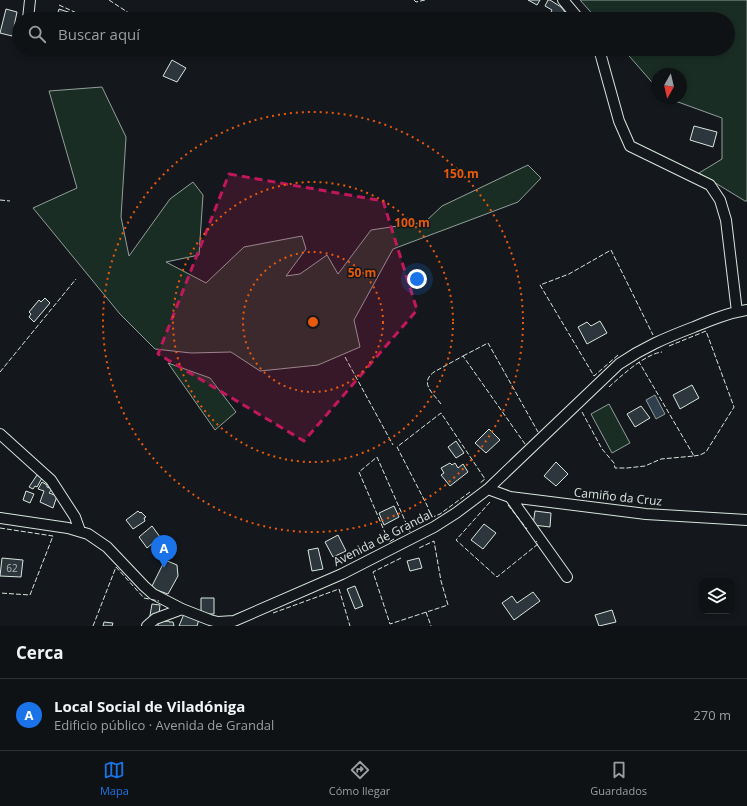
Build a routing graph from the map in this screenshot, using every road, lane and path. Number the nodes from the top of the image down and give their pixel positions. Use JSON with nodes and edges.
{"nodes":[{"id":1,"x":30,"y":0,"type":"edge"},
{"id":2,"x":563,"y":0,"type":"edge"},
{"id":3,"x":29,"y":12,"type":"edge"},
{"id":4,"x":573,"y":12,"type":"edge"},
{"id":5,"x":601,"y":56,"type":"edge"},
{"id":6,"x":747,"y":310,"type":"edge"},
{"id":7,"x":737,"y":312,"type":"junction"},
{"id":8,"x":0,"y":434,"type":"edge"},
{"id":9,"x":488,"y":489,"type":"junction"},
{"id":10,"x":510,"y":498,"type":"junction"},
{"id":11,"x":0,"y":518,"type":"edge"},
{"id":12,"x":747,"y":520,"type":"edge"},
{"id":13,"x":80,"y":531,"type":"junction"},
{"id":14,"x":567,"y":577,"type":"dead end"},
{"id":15,"x":182,"y":609,"type":"junction"},
{"id":16,"x":147,"y":626,"type":"edge"}],
"edges":[{"from":1,"to":3,"type":"street"},
{"from":2,"to":4,"type":"street"},
{"from":5,"to":7,"type":"street"},
{"from":6,"to":7,"type":"street","name":"Avenida de Grandal"},
{"from":7,"to":9,"type":"street","name":"Avenida de Grandal"},
{"from":8,"to":13,"type":"street"},
{"from":9,"to":10,"type":"street","name":"Camiño da Cruz"},
{"from":9,"to":15,"type":"street","name":"Avenida de Grandal"},
{"from":10,"to":12,"type":"street","name":"Camiño da Cruz"},
{"from":10,"to":14,"type":"street"},
{"from":11,"to":13,"type":"street","name":"Avenida de Grandal"},
{"from":13,"to":15,"type":"street","name":"Avenida de Grandal"},
{"from":15,"to":16,"type":"street"}]}
